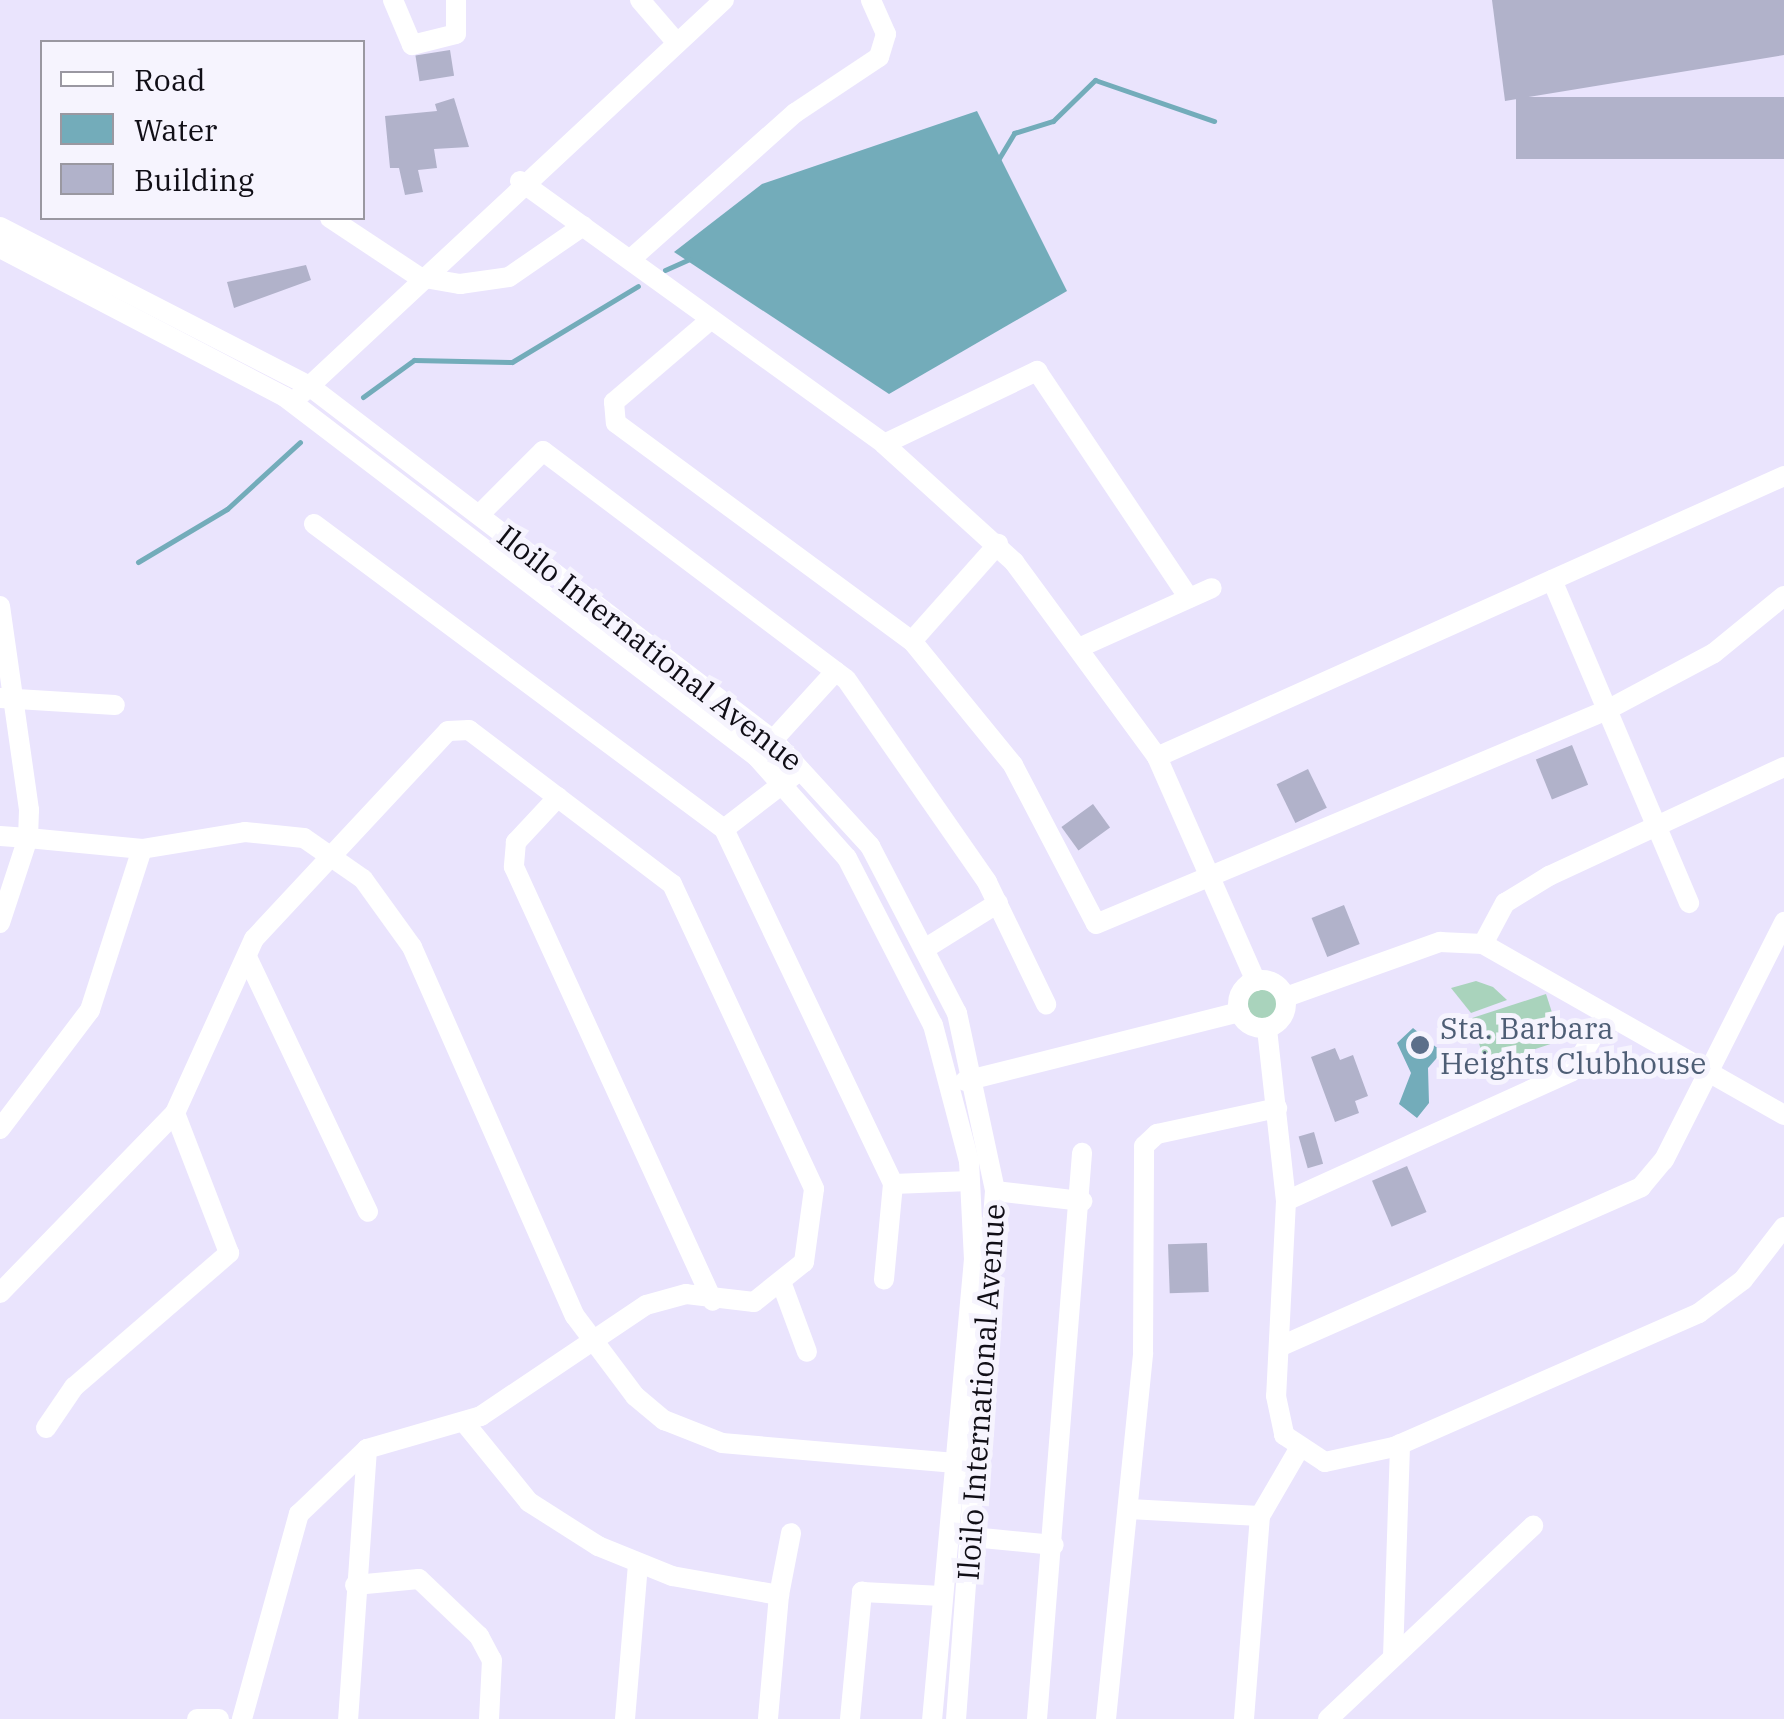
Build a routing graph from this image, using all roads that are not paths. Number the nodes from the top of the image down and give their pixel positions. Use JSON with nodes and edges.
{"nodes":[{"id":1,"x":393,"y":0,"type":"edge"},
{"id":2,"x":456,"y":0,"type":"edge"},
{"id":3,"x":640,"y":0,"type":"edge"},
{"id":4,"x":724,"y":0,"type":"edge"},
{"id":5,"x":870,"y":0,"type":"edge"},
{"id":6,"x":676,"y":42,"type":"junction"},
{"id":7,"x":520,"y":181,"type":"junction"},
{"id":8,"x":333,"y":220,"type":"edge"},
{"id":9,"x":584,"y":226,"type":"junction"},
{"id":10,"x":0,"y":227,"type":"edge"},
{"id":11,"x":0,"y":248,"type":"edge"},
{"id":12,"x":631,"y":260,"type":"junction"},
{"id":13,"x":418,"y":277,"type":"junction"},
{"id":14,"x":708,"y":321,"type":"junction"},
{"id":15,"x":308,"y":386,"type":"junction"},
{"id":16,"x":293,"y":404,"type":"junction"},
{"id":17,"x":884,"y":444,"type":"junction"},
{"id":18,"x":1784,"y":476,"type":"edge"},
{"id":19,"x":480,"y":514,"type":"junction"},
{"id":20,"x":314,"y":524,"type":"dead end"},
{"id":21,"x":998,"y":544,"type":"junction"},
{"id":22,"x":1552,"y":580,"type":"junction"},
{"id":23,"x":1212,"y":588,"type":"dead end"},
{"id":24,"x":1784,"y":596,"type":"edge"},
{"id":25,"x":1189,"y":598,"type":"junction"},
{"id":26,"x":0,"y":606,"type":"edge"},
{"id":27,"x":912,"y":641,"type":"junction"},
{"id":28,"x":1083,"y":646,"type":"junction"},
{"id":29,"x":836,"y":671,"type":"junction"},
{"id":30,"x":10,"y":699,"type":"edge"},
{"id":31,"x":114,"y":705,"type":"dead end"},
{"id":32,"x":1607,"y":710,"type":"junction"},
{"id":33,"x":773,"y":740,"type":"junction"},
{"id":34,"x":1157,"y":757,"type":"junction"},
{"id":35,"x":1784,"y":767,"type":"edge"},
{"id":36,"x":804,"y":768,"type":"junction"},
{"id":37,"x":784,"y":782,"type":"junction"},
{"id":38,"x":558,"y":797,"type":"junction"},
{"id":39,"x":1656,"y":828,"type":"junction"},
{"id":40,"x":724,"y":829,"type":"junction"},
{"id":41,"x":0,"y":836,"type":"edge"},
{"id":42,"x":28,"y":838,"type":"junction"},
{"id":43,"x":142,"y":849,"type":"junction"},
{"id":44,"x":331,"y":856,"type":"junction"},
{"id":45,"x":1217,"y":878,"type":"junction"},
{"id":46,"x":998,"y":903,"type":"junction"},
{"id":47,"x":1689,"y":903,"type":"dead end"},
{"id":48,"x":0,"y":922,"type":"edge"},
{"id":49,"x":1784,"y":922,"type":"edge"},
{"id":50,"x":1483,"y":944,"type":"junction"},
{"id":51,"x":926,"y":948,"type":"junction"},
{"id":52,"x":247,"y":957,"type":"junction"},
{"id":53,"x":1256,"y":980,"type":"junction"},
{"id":54,"x":1286,"y":998,"type":"junction"},
{"id":55,"x":1046,"y":1004,"type":"dead end"},
{"id":56,"x":1239,"y":1012,"type":"junction"},
{"id":57,"x":1606,"y":1014,"type":"junction"},
{"id":58,"x":1267,"y":1028,"type":"junction"},
{"id":59,"x":1710,"y":1073,"type":"junction"},
{"id":60,"x":978,"y":1078,"type":"junction"},
{"id":61,"x":950,"y":1086,"type":"junction"},
{"id":62,"x":1277,"y":1108,"type":"junction"},
{"id":63,"x":176,"y":1113,"type":"junction"},
{"id":64,"x":1784,"y":1115,"type":"edge"},
{"id":65,"x":0,"y":1129,"type":"edge"},
{"id":66,"x":1082,"y":1154,"type":"dead end"},
{"id":67,"x":970,"y":1180,"type":"junction"},
{"id":68,"x":893,"y":1184,"type":"junction"},
{"id":69,"x":995,"y":1192,"type":"junction"},
{"id":70,"x":1082,"y":1201,"type":"junction"},
{"id":71,"x":1286,"y":1201,"type":"junction"},
{"id":72,"x":368,"y":1212,"type":"dead end"},
{"id":73,"x":1784,"y":1226,"type":"edge"},
{"id":74,"x":884,"y":1280,"type":"dead end"},
{"id":75,"x":783,"y":1287,"type":"junction"},
{"id":76,"x":0,"y":1293,"type":"edge"},
{"id":77,"x":713,"y":1301,"type":"junction"},
{"id":78,"x":1282,"y":1346,"type":"junction"},
{"id":79,"x":592,"y":1348,"type":"junction"},
{"id":80,"x":806,"y":1352,"type":"dead end"},
{"id":81,"x":464,"y":1422,"type":"junction"},
{"id":82,"x":46,"y":1428,"type":"dead end"},
{"id":83,"x":1400,"y":1444,"type":"junction"},
{"id":84,"x":367,"y":1448,"type":"junction"},
{"id":85,"x":1299,"y":1449,"type":"junction"},
{"id":86,"x":966,"y":1464,"type":"junction"},
{"id":87,"x":1129,"y":1509,"type":"junction"},
{"id":88,"x":1260,"y":1516,"type":"junction"},
{"id":89,"x":1533,"y":1526,"type":"dead end"},
{"id":90,"x":791,"y":1533,"type":"dead end"},
{"id":91,"x":972,"y":1537,"type":"junction"},
{"id":92,"x":1054,"y":1545,"type":"junction"},
{"id":93,"x":638,"y":1564,"type":"junction"},
{"id":94,"x":355,"y":1584,"type":"junction"},
{"id":95,"x":779,"y":1595,"type":"junction"},
{"id":96,"x":942,"y":1596,"type":"junction"},
{"id":97,"x":1393,"y":1658,"type":"junction"},
{"id":98,"x":197,"y":1719,"type":"edge"},
{"id":99,"x":218,"y":1719,"type":"edge"},
{"id":100,"x":242,"y":1719,"type":"edge"},
{"id":101,"x":348,"y":1719,"type":"edge"},
{"id":102,"x":489,"y":1719,"type":"edge"},
{"id":103,"x":625,"y":1719,"type":"edge"},
{"id":104,"x":768,"y":1719,"type":"edge"},
{"id":105,"x":850,"y":1719,"type":"edge"},
{"id":106,"x":932,"y":1719,"type":"edge"},
{"id":107,"x":956,"y":1719,"type":"edge"},
{"id":108,"x":1037,"y":1719,"type":"edge"},
{"id":109,"x":1106,"y":1719,"type":"edge"},
{"id":110,"x":1244,"y":1719,"type":"edge"},
{"id":111,"x":1328,"y":1719,"type":"edge"}],
"edges":[{"from":1,"to":2,"type":"street"},
{"from":3,"to":6,"type":"street"},
{"from":4,"to":6,"type":"street"},
{"from":5,"to":12,"type":"street"},
{"from":6,"to":7,"type":"street"},
{"from":7,"to":9,"type":"street"},
{"from":7,"to":13,"type":"street"},
{"from":8,"to":13,"type":"street"},
{"from":9,"to":12,"type":"street"},
{"from":9,"to":13,"type":"street"},
{"from":10,"to":15,"type":"street","name":"Iloilo International Avenue"},
{"from":11,"to":16,"type":"street","name":"Iloilo International Avenue"},
{"from":12,"to":14,"type":"street"},
{"from":13,"to":15,"type":"street"},
{"from":14,"to":17,"type":"street"},
{"from":14,"to":27,"type":"street"},
{"from":15,"to":16,"type":"street"},
{"from":15,"to":19,"type":"street","name":"Iloilo International Avenue"},
{"from":16,"to":37,"type":"street","name":"Iloilo International Avenue"},
{"from":17,"to":21,"type":"street"},
{"from":17,"to":25,"type":"street"},
{"from":18,"to":22,"type":"street"},
{"from":19,"to":29,"type":"street"},
{"from":19,"to":33,"type":"street","name":"Iloilo International Avenue"},
{"from":20,"to":40,"type":"street"},
{"from":21,"to":27,"type":"street"},
{"from":21,"to":28,"type":"street"},
{"from":22,"to":32,"type":"street"},
{"from":22,"to":34,"type":"street"},
{"from":23,"to":25,"type":"street"},
{"from":24,"to":32,"type":"street"},
{"from":25,"to":28,"type":"street"},
{"from":26,"to":30,"type":"street"},
{"from":27,"to":45,"type":"street"},
{"from":28,"to":34,"type":"street"},
{"from":29,"to":33,"type":"street"},
{"from":29,"to":46,"type":"street"},
{"from":30,"to":31,"type":"street"},
{"from":30,"to":42,"type":"street"},
{"from":32,"to":39,"type":"street"},
{"from":32,"to":45,"type":"street"},
{"from":33,"to":36,"type":"street","name":"Iloilo International Avenue"},
{"from":34,"to":45,"type":"street"},
{"from":35,"to":39,"type":"street"},
{"from":36,"to":37,"type":"street"},
{"from":36,"to":51,"type":"street","name":"Iloilo International Avenue"},
{"from":37,"to":40,"type":"street"},
{"from":37,"to":61,"type":"street","name":"Iloilo International Avenue"},
{"from":38,"to":44,"type":"street"},
{"from":38,"to":75,"type":"street"},
{"from":38,"to":77,"type":"street"},
{"from":39,"to":47,"type":"street"},
{"from":39,"to":50,"type":"street"},
{"from":40,"to":68,"type":"street"},
{"from":41,"to":42,"type":"street"},
{"from":42,"to":43,"type":"street"},
{"from":42,"to":48,"type":"street"},
{"from":43,"to":44,"type":"street"},
{"from":43,"to":65,"type":"street"},
{"from":44,"to":52,"type":"street"},
{"from":44,"to":79,"type":"street"},
{"from":45,"to":53,"type":"street"},
{"from":46,"to":51,"type":"street"},
{"from":46,"to":55,"type":"street"},
{"from":49,"to":59,"type":"street"},
{"from":50,"to":54,"type":"street"},
{"from":50,"to":57,"type":"street"},
{"from":51,"to":60,"type":"street","name":"Iloilo International Avenue"},
{"from":52,"to":63,"type":"street"},
{"from":52,"to":72,"type":"street"},
{"from":53,"to":54,"type":"street"},
{"from":53,"to":56,"type":"street"},
{"from":54,"to":58,"type":"street"},
{"from":56,"to":58,"type":"street"},
{"from":56,"to":60,"type":"street"},
{"from":57,"to":59,"type":"street"},
{"from":57,"to":71,"type":"street"},
{"from":58,"to":62,"type":"street"},
{"from":59,"to":64,"type":"street"},
{"from":59,"to":78,"type":"street"},
{"from":60,"to":61,"type":"street"},
{"from":60,"to":69,"type":"street","name":"Iloilo International Avenue"},
{"from":61,"to":67,"type":"street","name":"Iloilo International Avenue"},
{"from":62,"to":71,"type":"street"},
{"from":62,"to":87,"type":"street"},
{"from":63,"to":76,"type":"street"},
{"from":63,"to":82,"type":"street"},
{"from":66,"to":70,"type":"street"},
{"from":67,"to":68,"type":"street"},
{"from":67,"to":86,"type":"street","name":"Iloilo International Avenue"},
{"from":68,"to":74,"type":"street"},
{"from":69,"to":70,"type":"street"},
{"from":69,"to":86,"type":"street","name":"Iloilo International Avenue"},
{"from":70,"to":92,"type":"street"},
{"from":71,"to":78,"type":"street"},
{"from":73,"to":83,"type":"street"},
{"from":75,"to":77,"type":"street"},
{"from":75,"to":80,"type":"street"},
{"from":77,"to":79,"type":"street"},
{"from":78,"to":85,"type":"street"},
{"from":79,"to":81,"type":"street"},
{"from":79,"to":86,"type":"street"},
{"from":81,"to":84,"type":"street"},
{"from":81,"to":93,"type":"street"},
{"from":83,"to":85,"type":"street"},
{"from":83,"to":97,"type":"street"},
{"from":84,"to":94,"type":"street"},
{"from":84,"to":100,"type":"street"},
{"from":85,"to":88,"type":"street"},
{"from":86,"to":91,"type":"street","name":"Iloilo International Avenue"},
{"from":86,"to":96,"type":"street","name":"Iloilo International Avenue"},
{"from":87,"to":88,"type":"street"},
{"from":87,"to":109,"type":"street"},
{"from":88,"to":110,"type":"street"},
{"from":89,"to":97,"type":"street"},
{"from":90,"to":95,"type":"street"},
{"from":91,"to":92,"type":"street"},
{"from":91,"to":107,"type":"street","name":"Iloilo International Avenue"},
{"from":92,"to":108,"type":"street"},
{"from":93,"to":95,"type":"street"},
{"from":93,"to":103,"type":"street"},
{"from":94,"to":101,"type":"street"},
{"from":94,"to":102,"type":"street"},
{"from":95,"to":104,"type":"street"},
{"from":96,"to":105,"type":"street"},
{"from":96,"to":106,"type":"street","name":"Iloilo International Avenue"},
{"from":97,"to":111,"type":"street"},
{"from":98,"to":99,"type":"street"}]}
